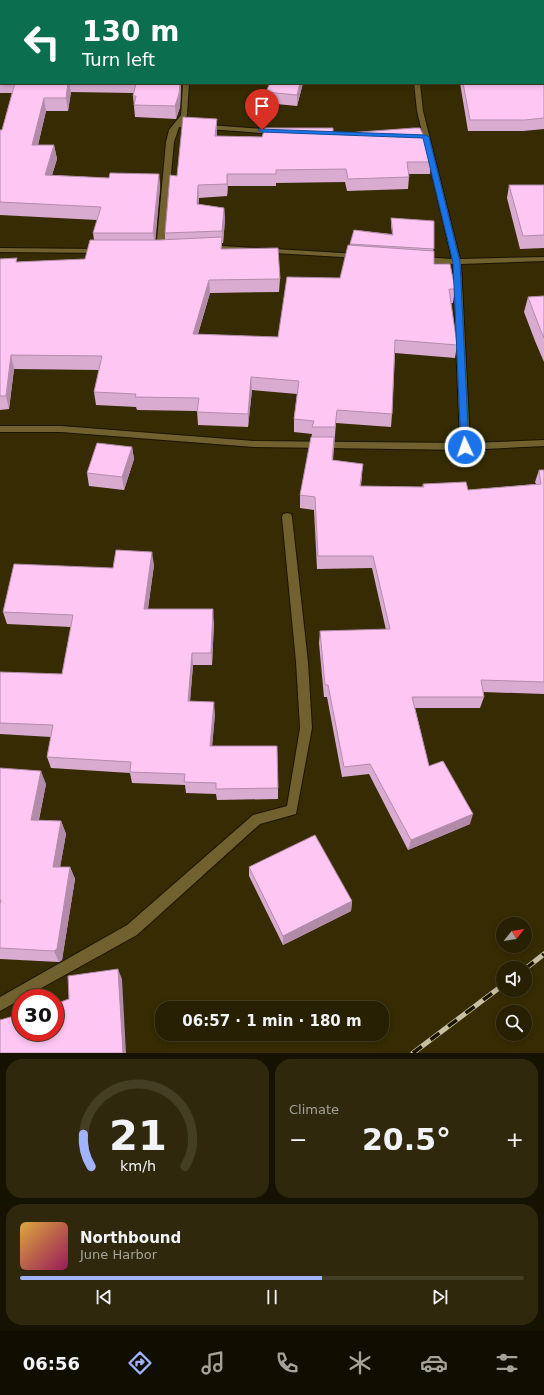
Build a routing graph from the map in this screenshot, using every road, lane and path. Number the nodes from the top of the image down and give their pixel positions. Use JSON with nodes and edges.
{"nodes":[{"id":1,"x":186,"y":84,"type":"edge"},
{"id":2,"x":417,"y":84,"type":"edge"},
{"id":3,"x":176,"y":125,"type":"junction"},
{"id":4,"x":282,"y":132,"type":"edge"},
{"id":5,"x":199,"y":248,"type":"edge"},
{"id":6,"x":0,"y":250,"type":"edge"},
{"id":7,"x":160,"y":250,"type":"edge"},
{"id":8,"x":106,"y":251,"type":"edge"},
{"id":9,"x":363,"y":256,"type":"edge"},
{"id":10,"x":410,"y":259,"type":"edge"},
{"id":11,"x":544,"y":259,"type":"edge"},
{"id":12,"x":457,"y":262,"type":"junction"},
{"id":13,"x":0,"y":429,"type":"edge"},
{"id":14,"x":544,"y":443,"type":"edge"},
{"id":15,"x":465,"y":447,"type":"junction"},
{"id":16,"x":287,"y":517,"type":"dead end"},
{"id":17,"x":0,"y":1004,"type":"edge"}],
"edges":[{"from":1,"to":3,"type":"street"},
{"from":2,"to":12,"type":"street"},
{"from":3,"to":4,"type":"street"},
{"from":3,"to":7,"type":"street"},
{"from":5,"to":9,"type":"street"},
{"from":6,"to":8,"type":"street"},
{"from":10,"to":12,"type":"street"},
{"from":11,"to":12,"type":"street"},
{"from":12,"to":15,"type":"street"},
{"from":13,"to":15,"type":"street"},
{"from":14,"to":15,"type":"street"},
{"from":16,"to":17,"type":"street"}]}
